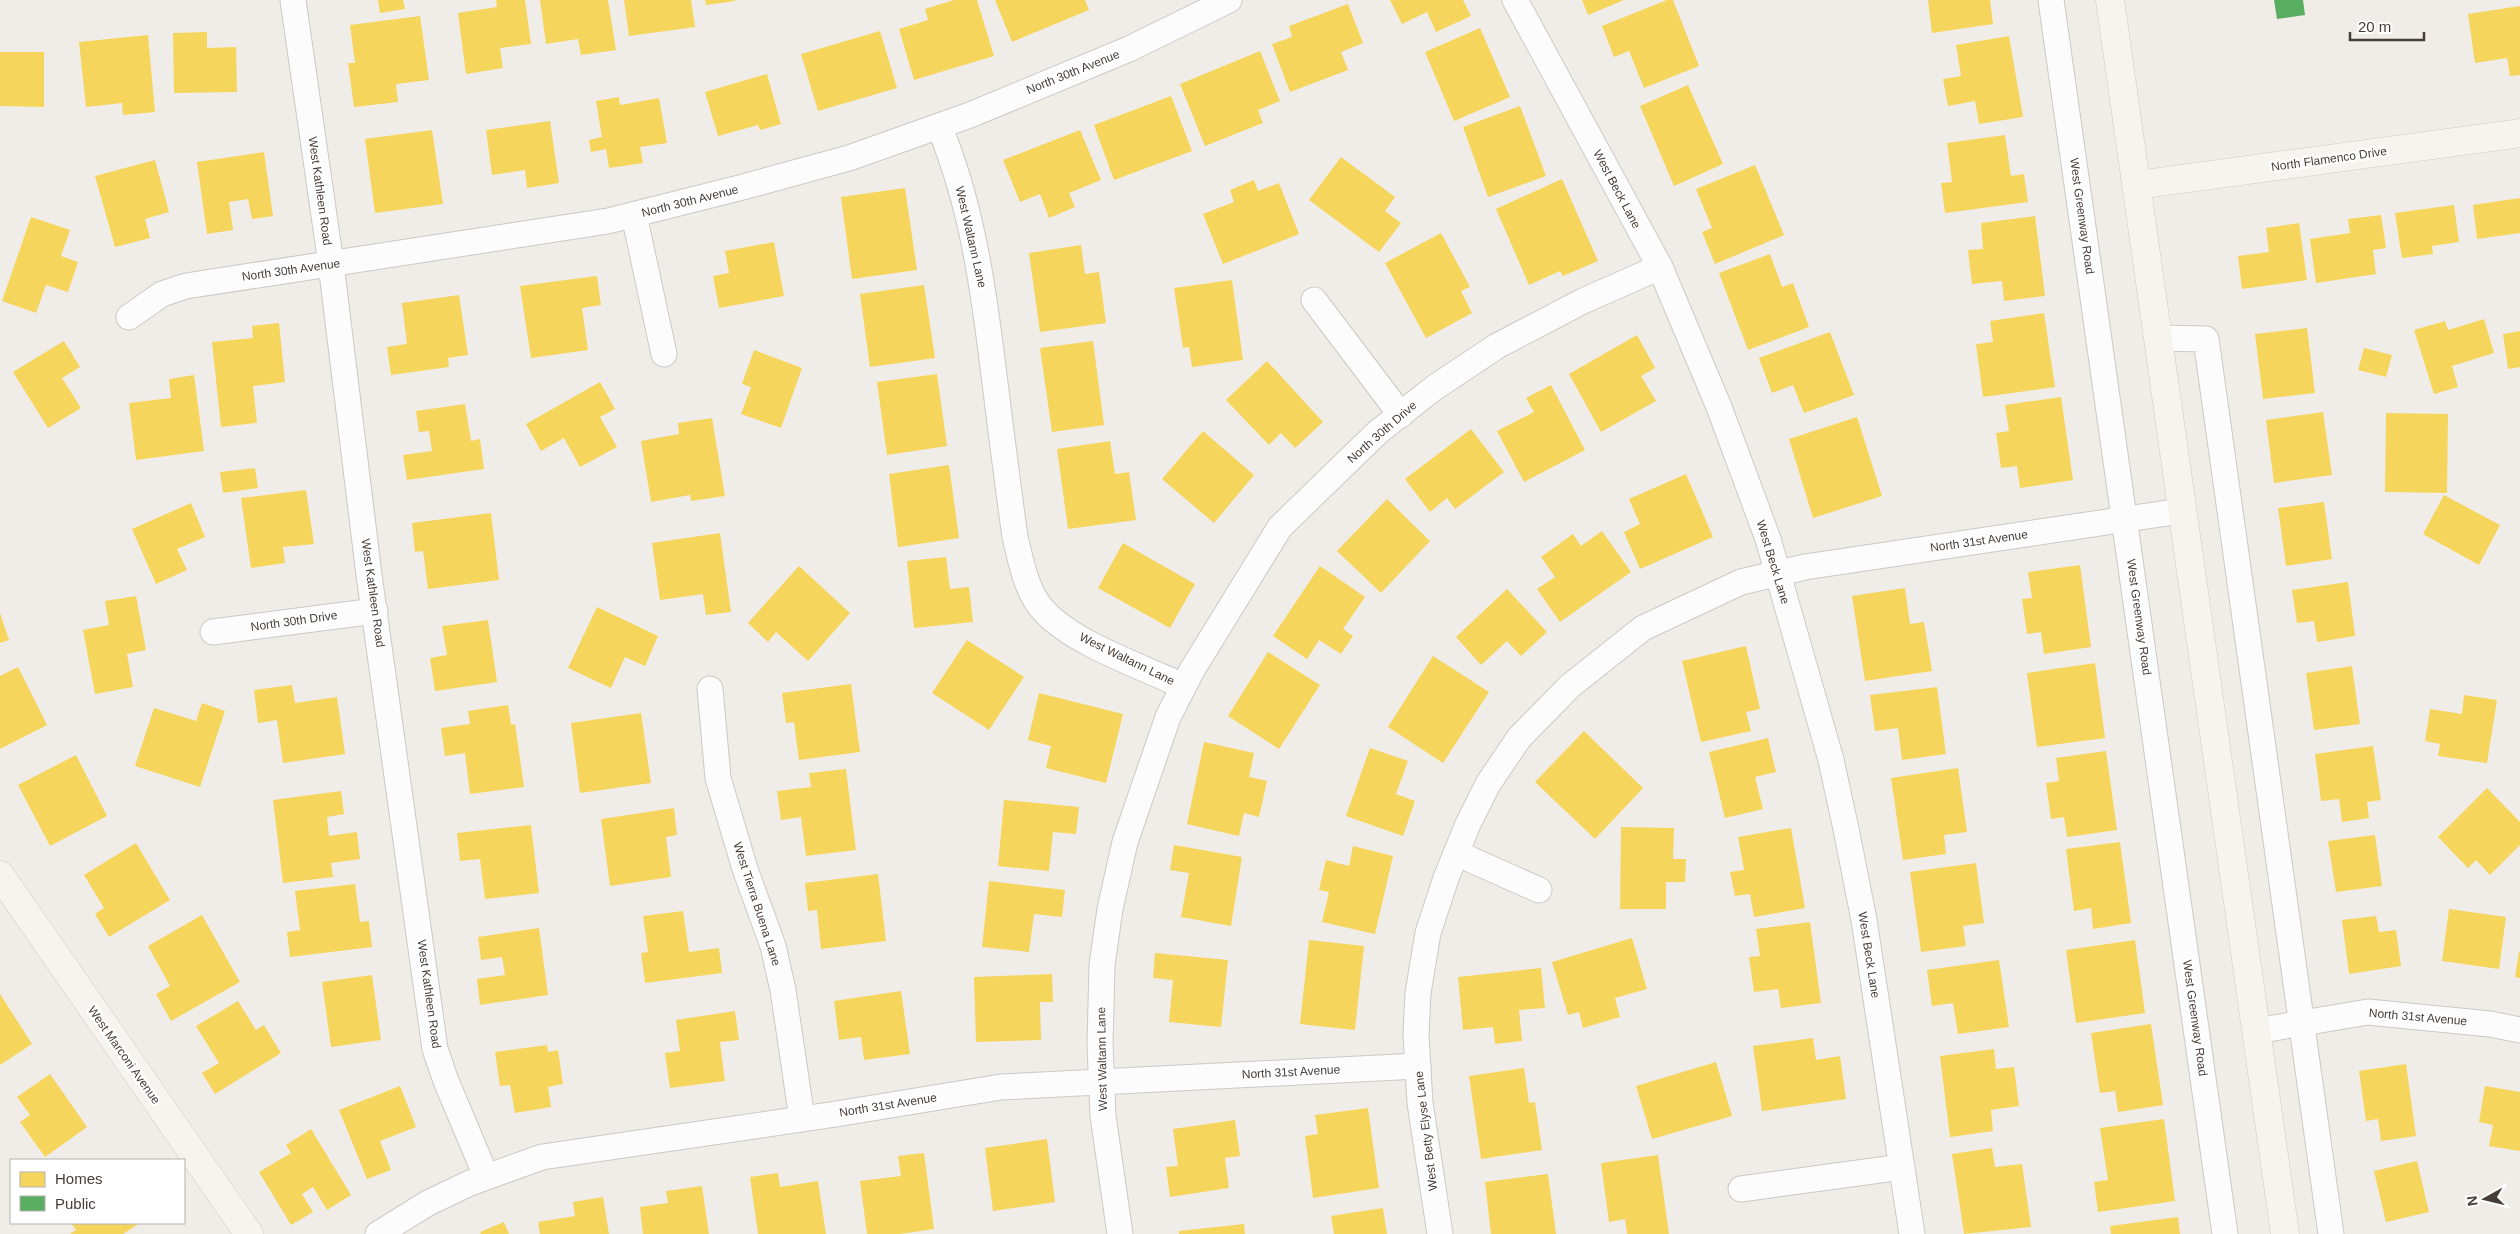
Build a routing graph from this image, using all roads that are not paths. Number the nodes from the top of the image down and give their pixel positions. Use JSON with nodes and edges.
{"nodes":[{"id":1,"x":293,"y":0,"type":"edge"},
{"id":2,"x":1229,"y":0,"type":"edge"},
{"id":3,"x":1515,"y":0,"type":"edge"},
{"id":4,"x":2051,"y":0,"type":"edge"},
{"id":5,"x":2110,"y":0,"type":"edge"},
{"id":6,"x":939,"y":126,"type":"junction"},
{"id":7,"x":2520,"y":133,"type":"edge"},
{"id":8,"x":2137,"y":184,"type":"junction"},
{"id":9,"x":634,"y":215,"type":"junction"},
{"id":10,"x":331,"y":264,"type":"junction"},
{"id":11,"x":1660,"y":267,"type":"junction"},
{"id":12,"x":1314,"y":300,"type":"dead end"},
{"id":13,"x":129,"y":317,"type":"dead end"},
{"id":14,"x":2158,"y":338,"type":"junction"},
{"id":15,"x":664,"y":354,"type":"dead end"},
{"id":16,"x":1401,"y":415,"type":"junction"},
{"id":17,"x":2181,"y":511,"type":"junction"},
{"id":18,"x":2125,"y":520,"type":"junction"},
{"id":19,"x":1778,"y":573,"type":"junction"},
{"id":20,"x":374,"y":610,"type":"junction"},
{"id":21,"x":213,"y":632,"type":"dead end"},
{"id":22,"x":1184,"y":686,"type":"junction"},
{"id":23,"x":710,"y":689,"type":"dead end"},
{"id":24,"x":1456,"y":853,"type":"junction"},
{"id":25,"x":0,"y":876,"type":"edge"},
{"id":26,"x":1539,"y":890,"type":"dead end"},
{"id":27,"x":2300,"y":1024,"type":"junction"},
{"id":28,"x":2520,"y":1030,"type":"edge"},
{"id":29,"x":2256,"y":1031,"type":"junction"},
{"id":30,"x":1418,"y":1066,"type":"junction"},
{"id":31,"x":1102,"y":1082,"type":"junction"},
{"id":32,"x":802,"y":1119,"type":"junction"},
{"id":33,"x":1902,"y":1167,"type":"junction"},
{"id":34,"x":486,"y":1176,"type":"junction"},
{"id":35,"x":1741,"y":1190,"type":"dead end"},
{"id":36,"x":249,"y":1234,"type":"edge"},
{"id":37,"x":378,"y":1234,"type":"edge"},
{"id":38,"x":1120,"y":1234,"type":"edge"},
{"id":39,"x":1440,"y":1234,"type":"edge"},
{"id":40,"x":1912,"y":1234,"type":"edge"},
{"id":41,"x":2226,"y":1234,"type":"edge"},
{"id":42,"x":2285,"y":1234,"type":"edge"},
{"id":43,"x":2330,"y":1234,"type":"edge"}],
"edges":[{"from":1,"to":10,"type":"street","name":"West Kathleen Road"},
{"from":2,"to":6,"type":"street","name":"North 30th Avenue"},
{"from":3,"to":11,"type":"street","name":"West Beck Lane"},
{"from":4,"to":18,"type":"street","name":"West Greenway Road"},
{"from":5,"to":8,"type":"main road"},
{"from":6,"to":9,"type":"street","name":"North 30th Avenue"},
{"from":6,"to":22,"type":"street","name":"West Waltann Lane"},
{"from":7,"to":8,"type":"main road","name":"North Flamenco Drive"},
{"from":8,"to":14,"type":"main road"},
{"from":9,"to":10,"type":"street","name":"North 30th Avenue"},
{"from":9,"to":15,"type":"street"},
{"from":10,"to":13,"type":"street","name":"North 30th Avenue"},
{"from":10,"to":20,"type":"street","name":"West Kathleen Road"},
{"from":11,"to":16,"type":"street","name":"North 30th Drive"},
{"from":11,"to":19,"type":"street","name":"West Beck Lane"},
{"from":12,"to":16,"type":"street"},
{"from":14,"to":17,"type":"main road"},
{"from":14,"to":27,"type":"street"},
{"from":16,"to":22,"type":"street","name":"North 30th Drive"},
{"from":17,"to":18,"type":"street","name":"North 31st Avenue"},
{"from":17,"to":29,"type":"main road"},
{"from":18,"to":19,"type":"street","name":"North 31st Avenue"},
{"from":18,"to":41,"type":"street","name":"West Greenway Road"},
{"from":19,"to":24,"type":"street","name":"West Betty Elyse Lane"},
{"from":19,"to":33,"type":"street","name":"West Beck Lane"},
{"from":20,"to":21,"type":"street","name":"North 30th Drive"},
{"from":20,"to":34,"type":"street","name":"West Kathleen Road"},
{"from":22,"to":31,"type":"street","name":"West Waltann Lane"},
{"from":23,"to":32,"type":"street","name":"West Tierra Buena Lane"},
{"from":24,"to":26,"type":"street"},
{"from":24,"to":30,"type":"street","name":"West Betty Elyse Lane"},
{"from":25,"to":36,"type":"main road","name":"West Marconi Avenue"},
{"from":27,"to":28,"type":"street","name":"North 31st Avenue"},
{"from":27,"to":29,"type":"street","name":"North 31st Avenue"},
{"from":27,"to":43,"type":"street"},
{"from":29,"to":42,"type":"main road"},
{"from":30,"to":31,"type":"street","name":"North 31st Avenue"},
{"from":30,"to":39,"type":"street","name":"West Betty Elyse Lane"},
{"from":31,"to":32,"type":"street","name":"North 31st Avenue"},
{"from":31,"to":38,"type":"street","name":"West Waltann Lane"},
{"from":32,"to":34,"type":"street","name":"North 31st Avenue"},
{"from":33,"to":35,"type":"street"},
{"from":33,"to":40,"type":"street","name":"West Beck Lane"},
{"from":34,"to":37,"type":"street","name":"North 31st Avenue"}]}
